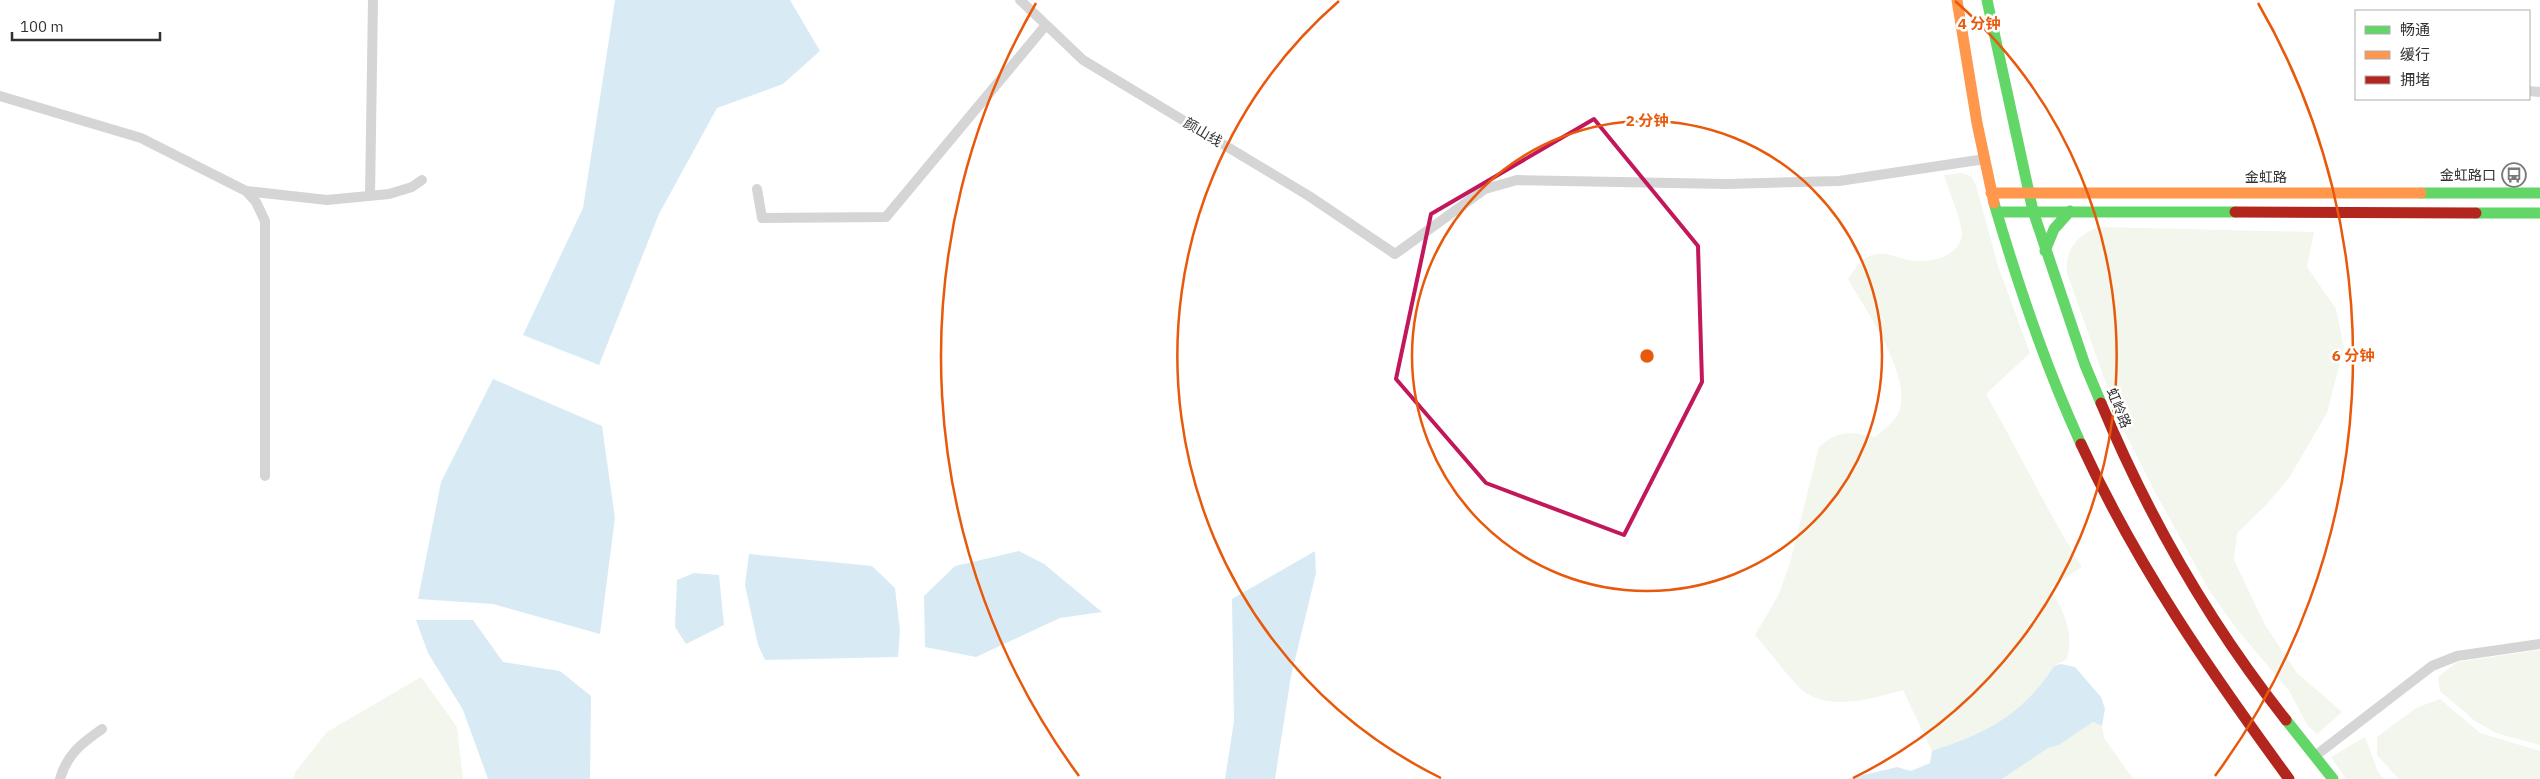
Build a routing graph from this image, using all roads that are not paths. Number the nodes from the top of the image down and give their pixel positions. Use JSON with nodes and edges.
{"nodes":[{"id":1,"x":373,"y":0,"type":"edge"},
{"id":2,"x":1020,"y":0,"type":"edge"},
{"id":3,"x":1957,"y":0,"type":"edge"},
{"id":4,"x":1988,"y":0,"type":"edge"},
{"id":5,"x":1046,"y":25,"type":"junction"},
{"id":6,"x":0,"y":96,"type":"edge"},
{"id":7,"x":1985,"y":158,"type":"junction"},
{"id":8,"x":422,"y":180,"type":"dead end"},
{"id":9,"x":757,"y":189,"type":"dead end"},
{"id":10,"x":246,"y":191,"type":"junction"},
{"id":11,"x":2027,"y":192,"type":"junction"},
{"id":12,"x":1991,"y":193,"type":"junction"},
{"id":13,"x":2540,"y":193,"type":"edge"},
{"id":14,"x":370,"y":196,"type":"junction"},
{"id":15,"x":2033,"y":211,"type":"junction"},
{"id":16,"x":2070,"y":211,"type":"junction"},
{"id":17,"x":1997,"y":212,"type":"junction"},
{"id":18,"x":2540,"y":213,"type":"edge"},
{"id":19,"x":2045,"y":251,"type":"junction"},
{"id":20,"x":264,"y":476,"type":"dead end"},
{"id":21,"x":2540,"y":644,"type":"edge"},
{"id":22,"x":102,"y":729,"type":"dead end"},
{"id":23,"x":2315,"y":756,"type":"junction"},
{"id":24,"x":60,"y":779,"type":"edge"},
{"id":25,"x":2289,"y":779,"type":"edge"},
{"id":26,"x":2333,"y":779,"type":"edge"}],
"edges":[{"from":1,"to":14,"type":"street"},
{"from":2,"to":5,"type":"street","name":"颜山线"},
{"from":3,"to":7,"type":"main road"},
{"from":4,"to":11,"type":"main road","name":"虹岭路"},
{"from":5,"to":7,"type":"street","name":"颜山线"},
{"from":5,"to":9,"type":"street"},
{"from":6,"to":10,"type":"street"},
{"from":7,"to":12,"type":"main road"},
{"from":8,"to":14,"type":"street"},
{"from":10,"to":14,"type":"street"},
{"from":10,"to":20,"type":"street"},
{"from":11,"to":12,"type":"main road","name":"金虹路"},
{"from":11,"to":13,"type":"main road","name":"金虹路"},
{"from":11,"to":15,"type":"main road","name":"虹岭路"},
{"from":12,"to":17,"type":"main road"},
{"from":15,"to":16,"type":"main road"},
{"from":15,"to":17,"type":"main road"},
{"from":15,"to":19,"type":"main road","name":"虹岭路"},
{"from":16,"to":18,"type":"main road"},
{"from":16,"to":19,"type":"main road"},
{"from":17,"to":25,"type":"main road"},
{"from":19,"to":23,"type":"main road","name":"虹岭路"},
{"from":21,"to":23,"type":"street"},
{"from":22,"to":24,"type":"street"},
{"from":23,"to":26,"type":"main road","name":"虹岭路"}]}
